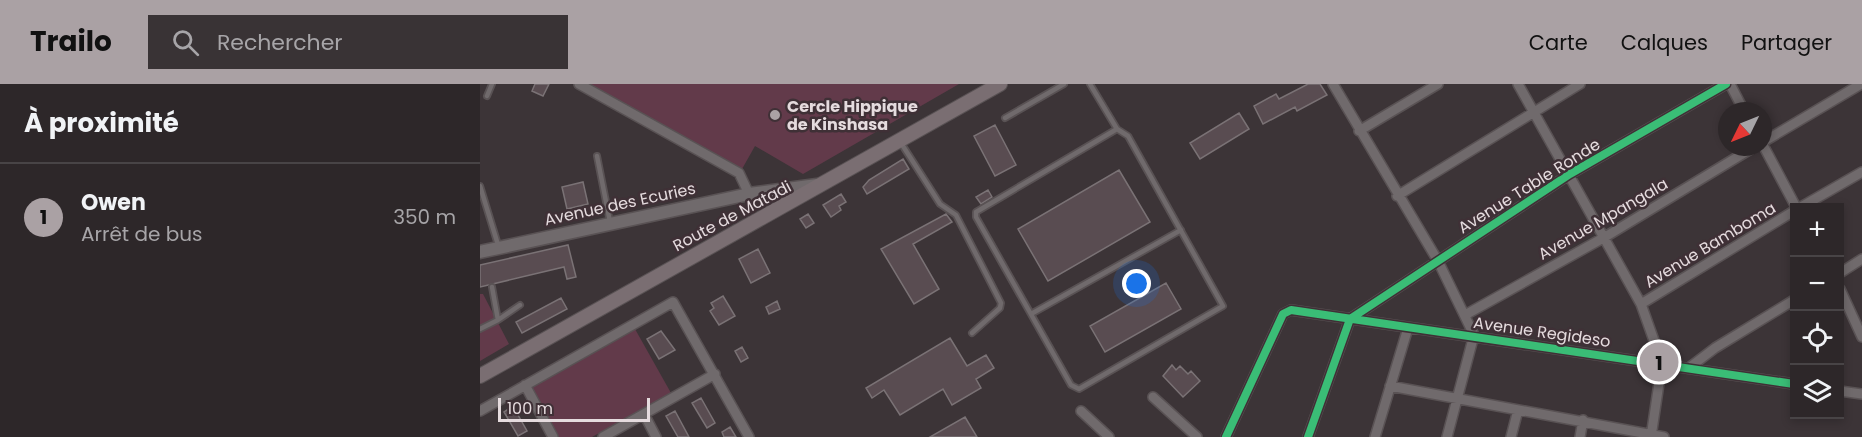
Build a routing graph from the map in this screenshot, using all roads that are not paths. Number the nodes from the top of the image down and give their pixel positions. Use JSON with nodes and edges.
{"nodes":[{"id":1,"x":492,"y":84,"type":"edge"},
{"id":2,"x":579,"y":84,"type":"edge"},
{"id":3,"x":1000,"y":84,"type":"edge"},
{"id":4,"x":1064,"y":84,"type":"edge"},
{"id":5,"x":1090,"y":84,"type":"edge"},
{"id":6,"x":1333,"y":84,"type":"edge"},
{"id":7,"x":1438,"y":84,"type":"edge"},
{"id":8,"x":1518,"y":84,"type":"edge"},
{"id":9,"x":1580,"y":84,"type":"edge"},
{"id":10,"x":1728,"y":84,"type":"edge"},
{"id":11,"x":1858,"y":85,"type":"edge"},
{"id":12,"x":487,"y":96,"type":"dead end"},
{"id":13,"x":1862,"y":96,"type":"edge"},
{"id":14,"x":1739,"y":102,"type":"edge"},
{"id":15,"x":1534,"y":112,"type":"junction"},
{"id":16,"x":1005,"y":118,"type":"dead end"},
{"id":17,"x":1117,"y":129,"type":"junction"},
{"id":18,"x":1359,"y":131,"type":"junction"},
{"id":19,"x":1772,"y":138,"type":"edge"},
{"id":20,"x":900,"y":142,"type":"junction"},
{"id":21,"x":597,"y":156,"type":"dead end"},
{"id":22,"x":1739,"y":156,"type":"edge"},
{"id":23,"x":1769,"y":156,"type":"edge"},
{"id":24,"x":1862,"y":172,"type":"edge"},
{"id":25,"x":1570,"y":174,"type":"junction"},
{"id":26,"x":826,"y":184,"type":"junction"},
{"id":27,"x":480,"y":186,"type":"edge"},
{"id":28,"x":768,"y":192,"type":"junction"},
{"id":29,"x":749,"y":194,"type":"junction"},
{"id":30,"x":1397,"y":196,"type":"junction"},
{"id":31,"x":1792,"y":203,"type":"edge"},
{"id":32,"x":1808,"y":203,"type":"edge"},
{"id":33,"x":773,"y":212,"type":"junction"},
{"id":34,"x":1790,"y":212,"type":"edge"},
{"id":35,"x":610,"y":222,"type":"junction"},
{"id":36,"x":1181,"y":230,"type":"junction"},
{"id":37,"x":1605,"y":237,"type":"junction"},
{"id":38,"x":500,"y":248,"type":"junction"},
{"id":39,"x":480,"y":252,"type":"edge"},
{"id":40,"x":1862,"y":259,"type":"edge"},
{"id":41,"x":1438,"y":261,"type":"junction"},
{"id":42,"x":1844,"y":270,"type":"edge"},
{"id":43,"x":492,"y":287,"type":"dead end"},
{"id":44,"x":1844,"y":299,"type":"edge"},
{"id":45,"x":1790,"y":302,"type":"edge"},
{"id":46,"x":1641,"y":304,"type":"junction"},
{"id":47,"x":520,"y":305,"type":"dead end"},
{"id":48,"x":1031,"y":314,"type":"junction"},
{"id":49,"x":1466,"y":315,"type":"junction"},
{"id":50,"x":1350,"y":319,"type":"junction"},
{"id":51,"x":498,"y":320,"type":"junction"},
{"id":52,"x":1407,"y":328,"type":"junction"},
{"id":53,"x":480,"y":329,"type":"edge"},
{"id":54,"x":972,"y":333,"type":"dead end"},
{"id":55,"x":1474,"y":335,"type":"junction"},
{"id":56,"x":1862,"y":337,"type":"edge"},
{"id":57,"x":1662,"y":363,"type":"junction"},
{"id":58,"x":1690,"y":367,"type":"junction"},
{"id":59,"x":715,"y":374,"type":"junction"},
{"id":60,"x":480,"y":376,"type":"edge"},
{"id":61,"x":1790,"y":383,"type":"edge"},
{"id":62,"x":525,"y":385,"type":"junction"},
{"id":63,"x":1390,"y":386,"type":"junction"},
{"id":64,"x":1844,"y":392,"type":"edge"},
{"id":65,"x":1862,"y":394,"type":"edge"},
{"id":66,"x":1154,"y":397,"type":"dead end"},
{"id":67,"x":1458,"y":400,"type":"junction"},
{"id":68,"x":1518,"y":410,"type":"junction"},
{"id":69,"x":480,"y":411,"type":"edge"},
{"id":70,"x":1081,"y":411,"type":"dead end"},
{"id":71,"x":644,"y":414,"type":"junction"},
{"id":72,"x":1583,"y":420,"type":"junction"},
{"id":73,"x":1652,"y":436,"type":"edge"},
{"id":74,"x":553,"y":437,"type":"edge"},
{"id":75,"x":603,"y":437,"type":"edge"},
{"id":76,"x":656,"y":437,"type":"edge"},
{"id":77,"x":749,"y":437,"type":"edge"},
{"id":78,"x":1109,"y":437,"type":"edge"},
{"id":79,"x":1197,"y":437,"type":"edge"},
{"id":80,"x":1226,"y":437,"type":"edge"},
{"id":81,"x":1308,"y":437,"type":"edge"},
{"id":82,"x":1376,"y":437,"type":"edge"},
{"id":83,"x":1447,"y":437,"type":"edge"},
{"id":84,"x":1511,"y":437,"type":"edge"},
{"id":85,"x":1580,"y":437,"type":"edge"},
{"id":86,"x":1664,"y":437,"type":"edge"}],
"edges":[{"from":1,"to":12,"type":"lane"},
{"from":2,"to":29,"type":"street"},
{"from":3,"to":20,"type":"main road","name":"Route de Matadi"},
{"from":4,"to":16,"type":"lane"},
{"from":5,"to":17,"type":"lane"},
{"from":6,"to":18,"type":"street"},
{"from":7,"to":18,"type":"street"},
{"from":8,"to":15,"type":"street"},
{"from":9,"to":15,"type":"street"},
{"from":10,"to":14,"type":"street"},
{"from":10,"to":25,"type":"street","name":"Avenue Table Ronde"},
{"from":11,"to":13,"type":"street"},
{"from":11,"to":19,"type":"street"},
{"from":15,"to":25,"type":"street"},
{"from":15,"to":30,"type":"street"},
{"from":17,"to":36,"type":"lane"},
{"from":17,"to":48,"type":"lane"},
{"from":18,"to":30,"type":"street"},
{"from":20,"to":26,"type":"main road","name":"Route de Matadi"},
{"from":20,"to":54,"type":"lane"},
{"from":21,"to":35,"type":"lane"},
{"from":22,"to":37,"type":"street","name":"Avenue Mpangala"},
{"from":23,"to":31,"type":"street"},
{"from":24,"to":32,"type":"street","name":"Avenue Bamboma"},
{"from":25,"to":37,"type":"street"},
{"from":25,"to":41,"type":"street","name":"Avenue Table Ronde"},
{"from":26,"to":28,"type":"street","name":"Avenue des Ecuries"},
{"from":26,"to":33,"type":"main road","name":"Route de Matadi"},
{"from":27,"to":38,"type":"lane"},
{"from":28,"to":29,"type":"street","name":"Avenue des Ecuries"},
{"from":28,"to":33,"type":"street"},
{"from":29,"to":35,"type":"street","name":"Avenue des Ecuries"},
{"from":30,"to":41,"type":"street"},
{"from":33,"to":60,"type":"main road","name":"Route de Matadi"},
{"from":34,"to":46,"type":"street","name":"Avenue Bamboma"},
{"from":35,"to":38,"type":"street","name":"Avenue des Ecuries"},
{"from":36,"to":48,"type":"lane"},
{"from":36,"to":48,"type":"lane"},
{"from":37,"to":46,"type":"street"},
{"from":37,"to":49,"type":"street","name":"Avenue Mpangala"},
{"from":38,"to":39,"type":"street","name":"Avenue des Ecuries"},
{"from":40,"to":42,"type":"street"},
{"from":41,"to":49,"type":"street"},
{"from":41,"to":50,"type":"street","name":"Avenue Table Ronde"},
{"from":43,"to":51,"type":"lane"},
{"from":44,"to":56,"type":"street"},
{"from":45,"to":58,"type":"street"},
{"from":46,"to":57,"type":"street"},
{"from":47,"to":51,"type":"lane"},
{"from":49,"to":55,"type":"street"},
{"from":50,"to":52,"type":"street","name":"Avenue Regideso"},
{"from":50,"to":80,"type":"street","name":"Avenue Regideso"},
{"from":50,"to":81,"type":"street"},
{"from":51,"to":53,"type":"lane"},
{"from":52,"to":55,"type":"street","name":"Avenue Regideso"},
{"from":52,"to":63,"type":"street"},
{"from":55,"to":57,"type":"street","name":"Avenue Regideso"},
{"from":55,"to":67,"type":"street"},
{"from":57,"to":58,"type":"street","name":"Avenue Regideso"},
{"from":57,"to":73,"type":"street"},
{"from":58,"to":61,"type":"street","name":"Avenue Regideso"},
{"from":59,"to":62,"type":"street"},
{"from":59,"to":71,"type":"street"},
{"from":59,"to":77,"type":"street"},
{"from":62,"to":69,"type":"street"},
{"from":62,"to":74,"type":"street"},
{"from":63,"to":67,"type":"street"},
{"from":63,"to":82,"type":"street"},
{"from":64,"to":65,"type":"street"},
{"from":66,"to":79,"type":"street"},
{"from":67,"to":68,"type":"street"},
{"from":67,"to":83,"type":"street"},
{"from":68,"to":72,"type":"street"},
{"from":68,"to":84,"type":"street"},
{"from":70,"to":78,"type":"street"},
{"from":71,"to":75,"type":"street"},
{"from":71,"to":76,"type":"street"},
{"from":72,"to":73,"type":"street"},
{"from":72,"to":85,"type":"street"},
{"from":73,"to":86,"type":"street"}]}
